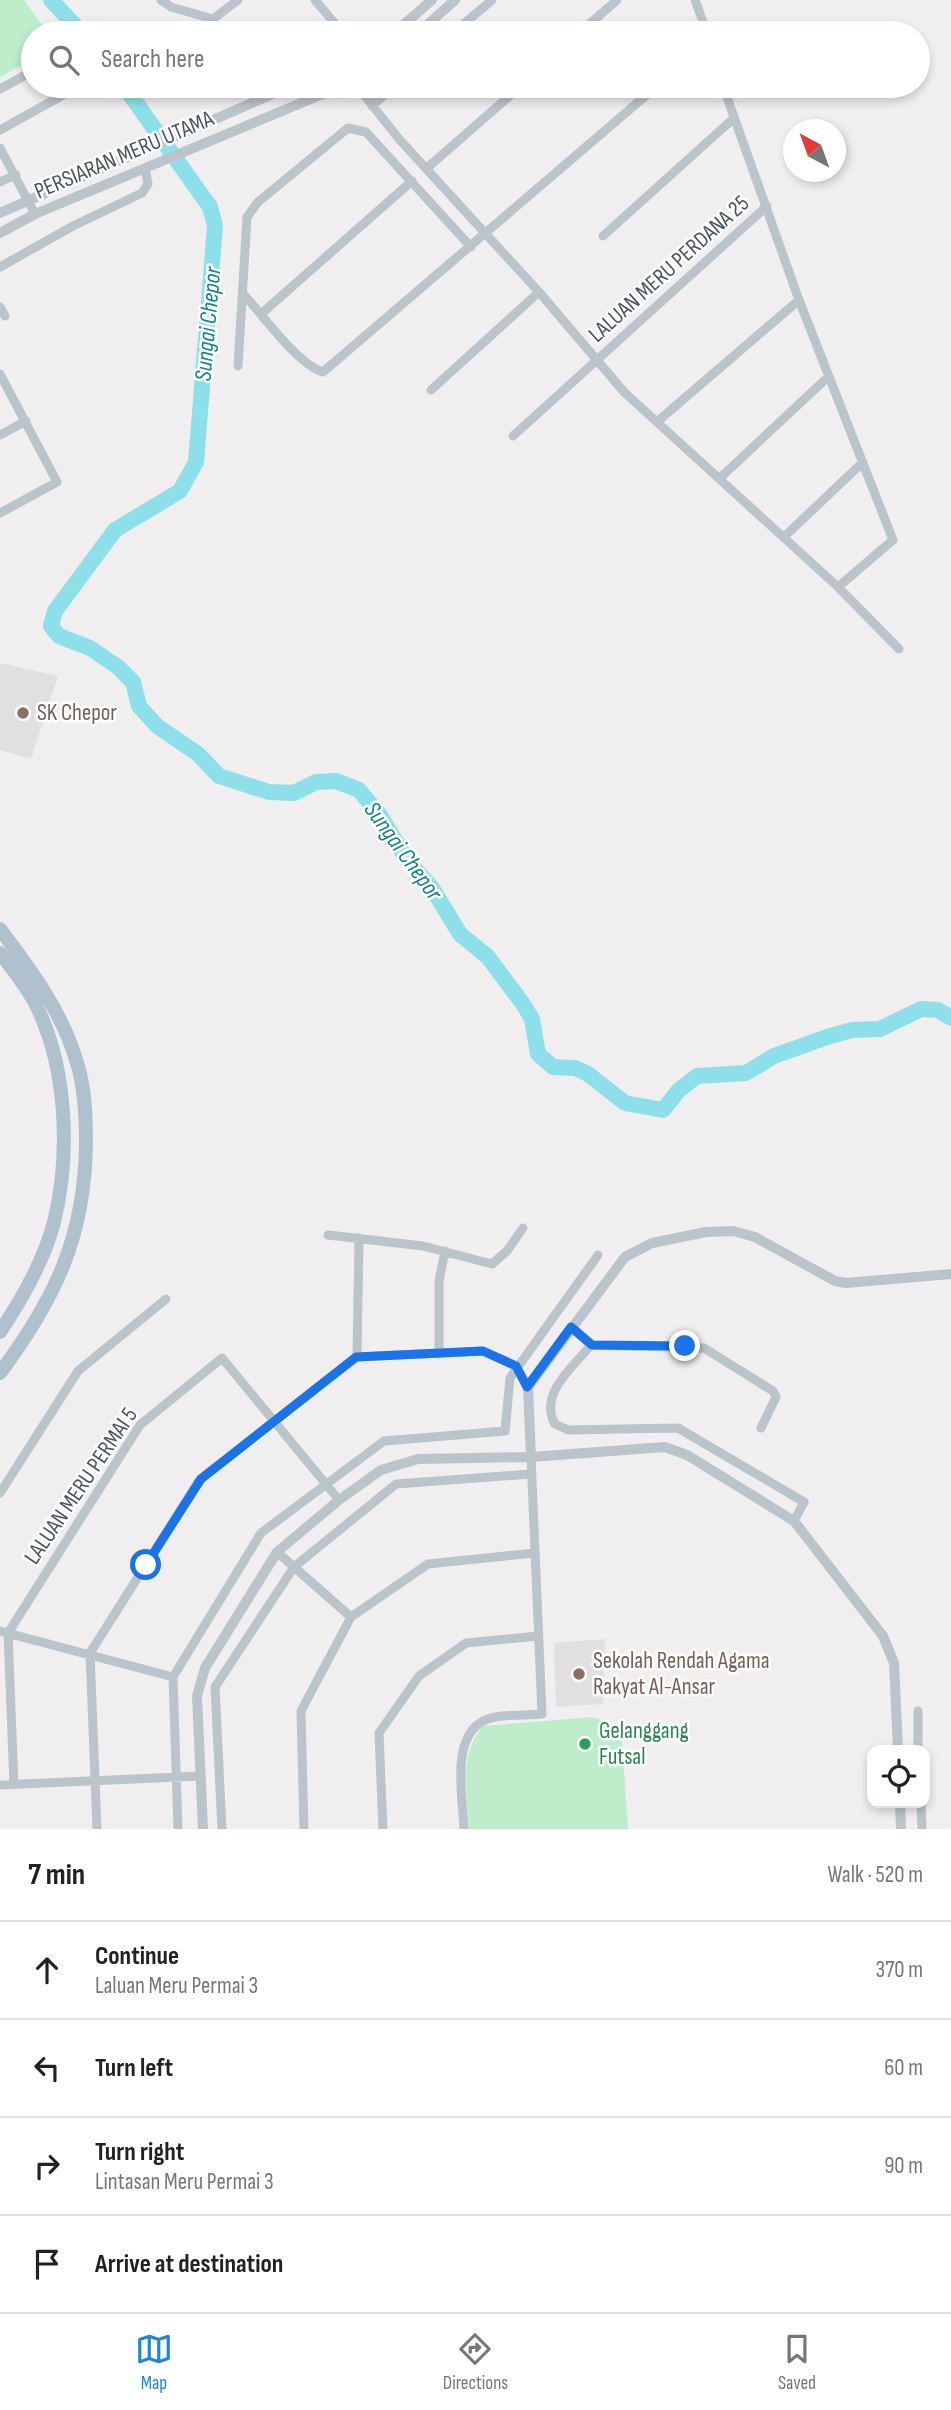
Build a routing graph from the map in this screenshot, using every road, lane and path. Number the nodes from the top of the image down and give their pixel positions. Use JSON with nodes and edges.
{"nodes":[{"id":1,"x":161,"y":0,"type":"edge"},
{"id":2,"x":238,"y":0,"type":"edge"},
{"id":3,"x":315,"y":0,"type":"edge"},
{"id":4,"x":432,"y":0,"type":"edge"},
{"id":5,"x":455,"y":0,"type":"edge"},
{"id":6,"x":492,"y":0,"type":"edge"},
{"id":7,"x":617,"y":0,"type":"edge"},
{"id":8,"x":695,"y":0,"type":"edge"},
{"id":9,"x":333,"y":21,"type":"edge"},
{"id":10,"x":408,"y":21,"type":"edge"},
{"id":11,"x":431,"y":21,"type":"edge"},
{"id":12,"x":467,"y":21,"type":"edge"},
{"id":13,"x":593,"y":21,"type":"edge"},
{"id":14,"x":703,"y":21,"type":"edge"},
{"id":15,"x":21,"y":78,"type":"edge"},
{"id":16,"x":0,"y":89,"type":"edge"},
{"id":17,"x":57,"y":98,"type":"edge"},
{"id":18,"x":263,"y":98,"type":"edge"},
{"id":19,"x":314,"y":98,"type":"edge"},
{"id":20,"x":366,"y":98,"type":"edge"},
{"id":21,"x":381,"y":98,"type":"edge"},
{"id":22,"x":507,"y":98,"type":"edge"},
{"id":23,"x":643,"y":98,"type":"edge"},
{"id":24,"x":727,"y":98,"type":"edge"},
{"id":25,"x":372,"y":106,"type":"junction"},
{"id":26,"x":734,"y":118,"type":"junction"},
{"id":27,"x":0,"y":130,"type":"edge"},
{"id":28,"x":0,"y":148,"type":"edge"},
{"id":29,"x":149,"y":167,"type":"junction"},
{"id":30,"x":427,"y":168,"type":"junction"},
{"id":31,"x":16,"y":175,"type":"junction"},
{"id":32,"x":412,"y":181,"type":"junction"},
{"id":33,"x":0,"y":182,"type":"edge"},
{"id":34,"x":29,"y":198,"type":"junction"},
{"id":35,"x":767,"y":206,"type":"junction"},
{"id":36,"x":0,"y":213,"type":"edge"},
{"id":37,"x":35,"y":214,"type":"junction"},
{"id":38,"x":0,"y":233,"type":"edge"},
{"id":39,"x":485,"y":235,"type":"junction"},
{"id":40,"x":603,"y":236,"type":"dead end"},
{"id":41,"x":471,"y":247,"type":"junction"},
{"id":42,"x":0,"y":267,"type":"edge"},
{"id":43,"x":540,"y":292,"type":"junction"},
{"id":44,"x":244,"y":295,"type":"junction"},
{"id":45,"x":799,"y":300,"type":"junction"},
{"id":46,"x":261,"y":314,"type":"junction"},
{"id":47,"x":597,"y":361,"type":"junction"},
{"id":48,"x":238,"y":366,"type":"dead end"},
{"id":49,"x":0,"y":374,"type":"edge"},
{"id":50,"x":829,"y":376,"type":"junction"},
{"id":51,"x":431,"y":390,"type":"dead end"},
{"id":52,"x":26,"y":421,"type":"junction"},
{"id":53,"x":658,"y":421,"type":"junction"},
{"id":54,"x":0,"y":435,"type":"edge"},
{"id":55,"x":513,"y":436,"type":"dead end"},
{"id":56,"x":863,"y":463,"type":"junction"},
{"id":57,"x":720,"y":478,"type":"junction"},
{"id":58,"x":0,"y":513,"type":"edge"},
{"id":59,"x":784,"y":537,"type":"junction"},
{"id":60,"x":838,"y":587,"type":"junction"},
{"id":61,"x":900,"y":649,"type":"dead end"},
{"id":62,"x":0,"y":929,"type":"edge"},
{"id":63,"x":0,"y":953,"type":"edge"},
{"id":64,"x":523,"y":1228,"type":"dead end"},
{"id":65,"x":328,"y":1235,"type":"dead end"},
{"id":66,"x":359,"y":1238,"type":"junction"},
{"id":67,"x":445,"y":1251,"type":"junction"},
{"id":68,"x":598,"y":1255,"type":"dead end"},
{"id":69,"x":35,"y":1271,"type":"junction"},
{"id":70,"x":951,"y":1274,"type":"edge"},
{"id":71,"x":166,"y":1299,"type":"dead end"},
{"id":72,"x":0,"y":1317,"type":"edge"},
{"id":73,"x":571,"y":1327,"type":"junction"},
{"id":74,"x":0,"y":1332,"type":"edge"},
{"id":75,"x":592,"y":1345,"type":"junction"},
{"id":76,"x":439,"y":1354,"type":"junction"},
{"id":77,"x":356,"y":1357,"type":"junction"},
{"id":78,"x":516,"y":1366,"type":"junction"},
{"id":79,"x":0,"y":1373,"type":"edge"},
{"id":80,"x":527,"y":1387,"type":"junction"},
{"id":81,"x":273,"y":1421,"type":"junction"},
{"id":82,"x":761,"y":1428,"type":"dead end"},
{"id":83,"x":531,"y":1457,"type":"junction"},
{"id":84,"x":531,"y":1474,"type":"junction"},
{"id":85,"x":324,"y":1483,"type":"junction"},
{"id":86,"x":0,"y":1493,"type":"edge"},
{"id":87,"x":339,"y":1500,"type":"junction"},
{"id":88,"x":794,"y":1521,"type":"junction"},
{"id":89,"x":277,"y":1552,"type":"junction"},
{"id":90,"x":534,"y":1553,"type":"junction"},
{"id":91,"x":293,"y":1567,"type":"junction"},
{"id":92,"x":351,"y":1617,"type":"junction"},
{"id":93,"x":4,"y":1632,"type":"edge"},
{"id":94,"x":538,"y":1636,"type":"junction"},
{"id":95,"x":90,"y":1653,"type":"junction"},
{"id":96,"x":173,"y":1677,"type":"junction"},
{"id":97,"x":918,"y":1711,"type":"dead end"},
{"id":98,"x":898,"y":1745,"type":"edge"},
{"id":99,"x":918,"y":1745,"type":"edge"},
{"id":100,"x":200,"y":1776,"type":"junction"},
{"id":101,"x":175,"y":1777,"type":"junction"},
{"id":102,"x":94,"y":1781,"type":"junction"},
{"id":103,"x":14,"y":1784,"type":"junction"},
{"id":104,"x":0,"y":1785,"type":"edge"},
{"id":105,"x":900,"y":1808,"type":"edge"},
{"id":106,"x":921,"y":1808,"type":"edge"},
{"id":107,"x":97,"y":1829,"type":"edge"},
{"id":108,"x":178,"y":1829,"type":"edge"},
{"id":109,"x":203,"y":1829,"type":"edge"},
{"id":110,"x":222,"y":1829,"type":"edge"},
{"id":111,"x":304,"y":1829,"type":"edge"},
{"id":112,"x":383,"y":1829,"type":"edge"},
{"id":113,"x":464,"y":1829,"type":"edge"},
{"id":114,"x":901,"y":1829,"type":"edge"},
{"id":115,"x":922,"y":1829,"type":"edge"}],
"edges":[{"from":1,"to":2,"type":"street"},
{"from":3,"to":9,"type":"street"},
{"from":4,"to":10,"type":"street"},
{"from":5,"to":11,"type":"street"},
{"from":6,"to":12,"type":"street"},
{"from":7,"to":13,"type":"street"},
{"from":8,"to":14,"type":"street"},
{"from":15,"to":16,"type":"street"},
{"from":17,"to":27,"type":"street"},
{"from":18,"to":34,"type":"street","name":"PERSIARAN MERU UTAMA"},
{"from":19,"to":29,"type":"street","name":"PERSIARAN MERU UTAMA"},
{"from":20,"to":25,"type":"street"},
{"from":21,"to":25,"type":"street"},
{"from":22,"to":30,"type":"street"},
{"from":23,"to":39,"type":"street"},
{"from":24,"to":26,"type":"street"},
{"from":25,"to":30,"type":"street"},
{"from":26,"to":35,"type":"street"},
{"from":26,"to":40,"type":"street"},
{"from":28,"to":31,"type":"street"},
{"from":29,"to":37,"type":"street","name":"PERSIARAN MERU UTAMA"},
{"from":29,"to":42,"type":"street"},
{"from":30,"to":39,"type":"street"},
{"from":31,"to":33,"type":"street"},
{"from":31,"to":34,"type":"street"},
{"from":32,"to":41,"type":"street"},
{"from":32,"to":44,"type":"street"},
{"from":32,"to":46,"type":"street"},
{"from":34,"to":36,"type":"street","name":"PERSIARAN MERU UTAMA"},
{"from":34,"to":37,"type":"street"},
{"from":35,"to":45,"type":"street"},
{"from":35,"to":47,"type":"street","name":"LALUAN MERU PERDANA 25"},
{"from":37,"to":38,"type":"street","name":"PERSIARAN MERU UTAMA"},
{"from":39,"to":41,"type":"street"},
{"from":39,"to":43,"type":"street"},
{"from":41,"to":46,"type":"street"},
{"from":43,"to":47,"type":"street"},
{"from":43,"to":51,"type":"street"},
{"from":44,"to":46,"type":"street"},
{"from":44,"to":48,"type":"street"},
{"from":45,"to":50,"type":"street"},
{"from":45,"to":53,"type":"street"},
{"from":47,"to":53,"type":"street"},
{"from":47,"to":55,"type":"street","name":"LALUAN MERU PERDANA 25"},
{"from":49,"to":52,"type":"street"},
{"from":50,"to":56,"type":"street"},
{"from":50,"to":57,"type":"street"},
{"from":52,"to":54,"type":"street"},
{"from":52,"to":58,"type":"street"},
{"from":53,"to":57,"type":"street"},
{"from":56,"to":59,"type":"street"},
{"from":56,"to":60,"type":"street"},
{"from":57,"to":59,"type":"street"},
{"from":59,"to":60,"type":"street"},
{"from":60,"to":61,"type":"street"},
{"from":62,"to":79,"type":"main road"},
{"from":63,"to":69,"type":"main road"},
{"from":64,"to":67,"type":"street"},
{"from":65,"to":66,"type":"street"},
{"from":66,"to":67,"type":"street"},
{"from":66,"to":77,"type":"street"},
{"from":67,"to":76,"type":"street"},
{"from":68,"to":78,"type":"street"},
{"from":69,"to":72,"type":"main road"},
{"from":69,"to":74,"type":"main road"},
{"from":70,"to":73,"type":"street"},
{"from":71,"to":86,"type":"street"},
{"from":73,"to":75,"type":"street"},
{"from":73,"to":80,"type":"street"},
{"from":75,"to":82,"type":"street"},
{"from":75,"to":88,"type":"street"},
{"from":76,"to":77,"type":"street"},
{"from":76,"to":78,"type":"street"},
{"from":77,"to":81,"type":"street"},
{"from":78,"to":80,"type":"street"},
{"from":78,"to":85,"type":"street"},
{"from":80,"to":83,"type":"street"},
{"from":81,"to":85,"type":"street"},
{"from":81,"to":93,"type":"street","name":"LALUAN MERU PERMAI 5"},
{"from":81,"to":95,"type":"street"},
{"from":83,"to":84,"type":"street"},
{"from":83,"to":87,"type":"street"},
{"from":83,"to":88,"type":"street"},
{"from":84,"to":90,"type":"street"},
{"from":84,"to":91,"type":"street"},
{"from":85,"to":87,"type":"street"},
{"from":85,"to":96,"type":"street"},
{"from":87,"to":89,"type":"street"},
{"from":88,"to":98,"type":"street"},
{"from":89,"to":91,"type":"street"},
{"from":89,"to":100,"type":"street"},
{"from":90,"to":92,"type":"street"},
{"from":90,"to":94,"type":"street"},
{"from":91,"to":92,"type":"street"},
{"from":91,"to":110,"type":"street"},
{"from":92,"to":111,"type":"street"},
{"from":93,"to":95,"type":"street"},
{"from":93,"to":103,"type":"street"},
{"from":94,"to":112,"type":"street"},
{"from":94,"to":113,"type":"street"},
{"from":95,"to":96,"type":"street"},
{"from":95,"to":102,"type":"street"},
{"from":96,"to":101,"type":"street"},
{"from":97,"to":99,"type":"street"},
{"from":100,"to":101,"type":"street"},
{"from":100,"to":109,"type":"street"},
{"from":101,"to":102,"type":"street"},
{"from":101,"to":108,"type":"street"},
{"from":102,"to":103,"type":"street"},
{"from":102,"to":107,"type":"street"},
{"from":103,"to":104,"type":"street"},
{"from":105,"to":114,"type":"street"},
{"from":106,"to":115,"type":"street"}]}
